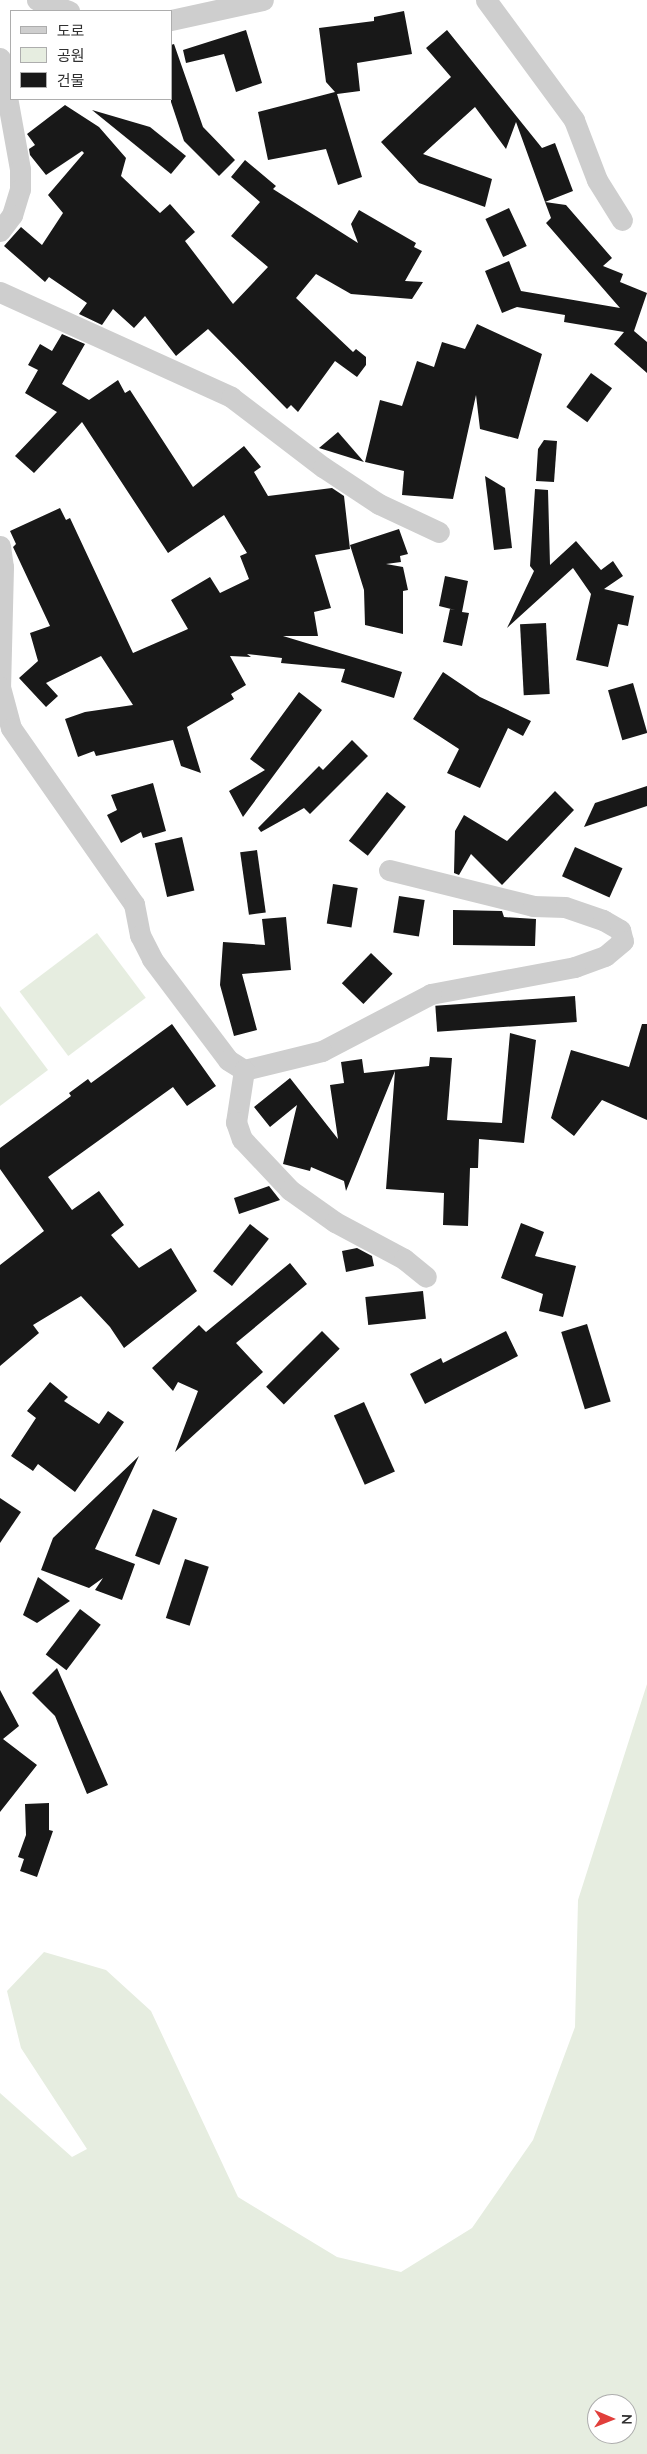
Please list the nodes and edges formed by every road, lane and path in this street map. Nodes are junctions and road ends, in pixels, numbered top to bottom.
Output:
1 (37, 0) edge
2 (263, 0) edge
3 (486, 0) edge
4 (66, 10) edge
5 (172, 20) edge
6 (0, 58) edge
7 (622, 220) dead end
8 (0, 231) edge
9 (0, 292) edge
10 (440, 532) dead end
11 (0, 546) edge
12 (0, 686) edge
13 (389, 870) dead end
14 (244, 1070) junction
15 (426, 1277) dead end

1 - 4 street
2 - 5 street
3 - 7 street
6 - 8 street
9 - 10 street
11 - 12 street
12 - 14 street
13 - 14 street
14 - 15 street

